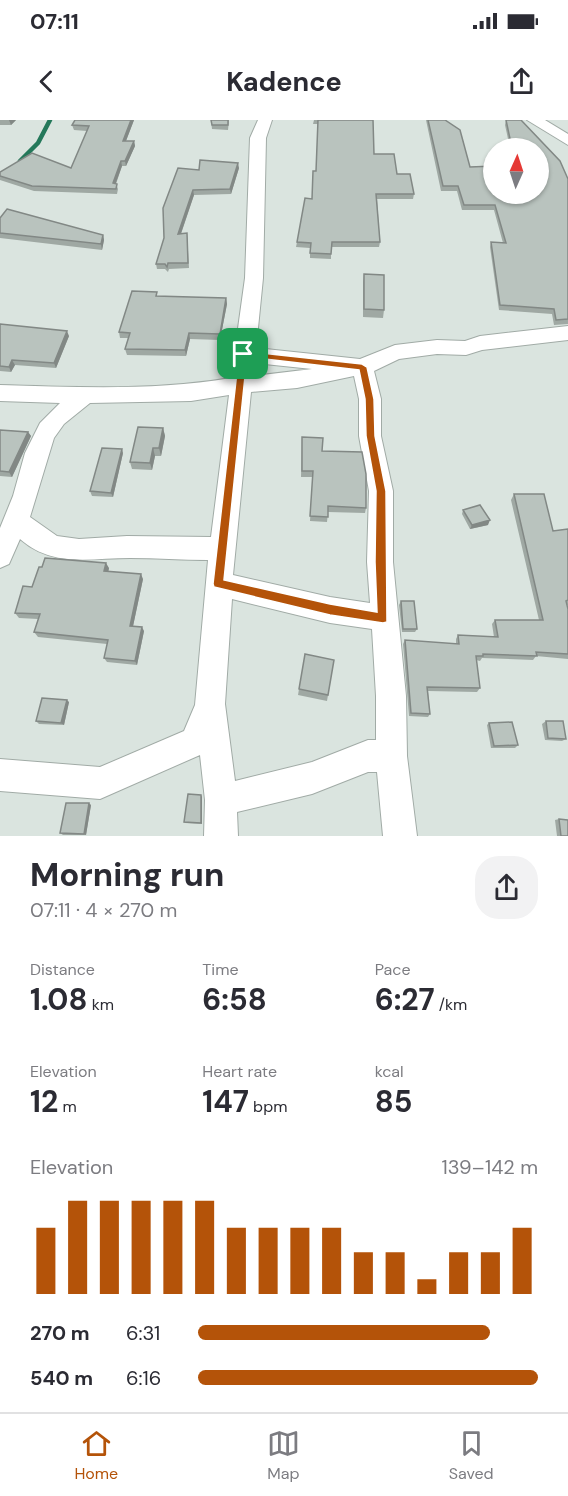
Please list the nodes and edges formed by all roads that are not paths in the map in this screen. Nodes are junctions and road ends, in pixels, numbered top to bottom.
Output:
1 (265, 120) edge
2 (534, 120) edge
3 (568, 140) edge
4 (568, 333) edge
5 (243, 354) junction
6 (362, 367) junction
7 (240, 385) junction
8 (0, 393) edge
9 (85, 395) junction
10 (16, 520) junction
11 (222, 549) junction
12 (0, 556) edge
13 (218, 584) junction
14 (383, 618) junction
15 (210, 704) junction
16 (391, 756) junction
17 (0, 775) edge
18 (221, 800) junction
19 (221, 836) edge
20 (400, 836) edge

1 - 5 street
2 - 3 street
4 - 6 street
5 - 6 street
5 - 7 street
6 - 7 street
6 - 14 street
7 - 9 street
7 - 11 street
8 - 9 street
9 - 10 street
10 - 11 street
10 - 12 street
11 - 13 street
13 - 14 street
13 - 15 street
14 - 16 street
15 - 17 street
15 - 18 street
16 - 18 street
16 - 20 street
18 - 19 street

